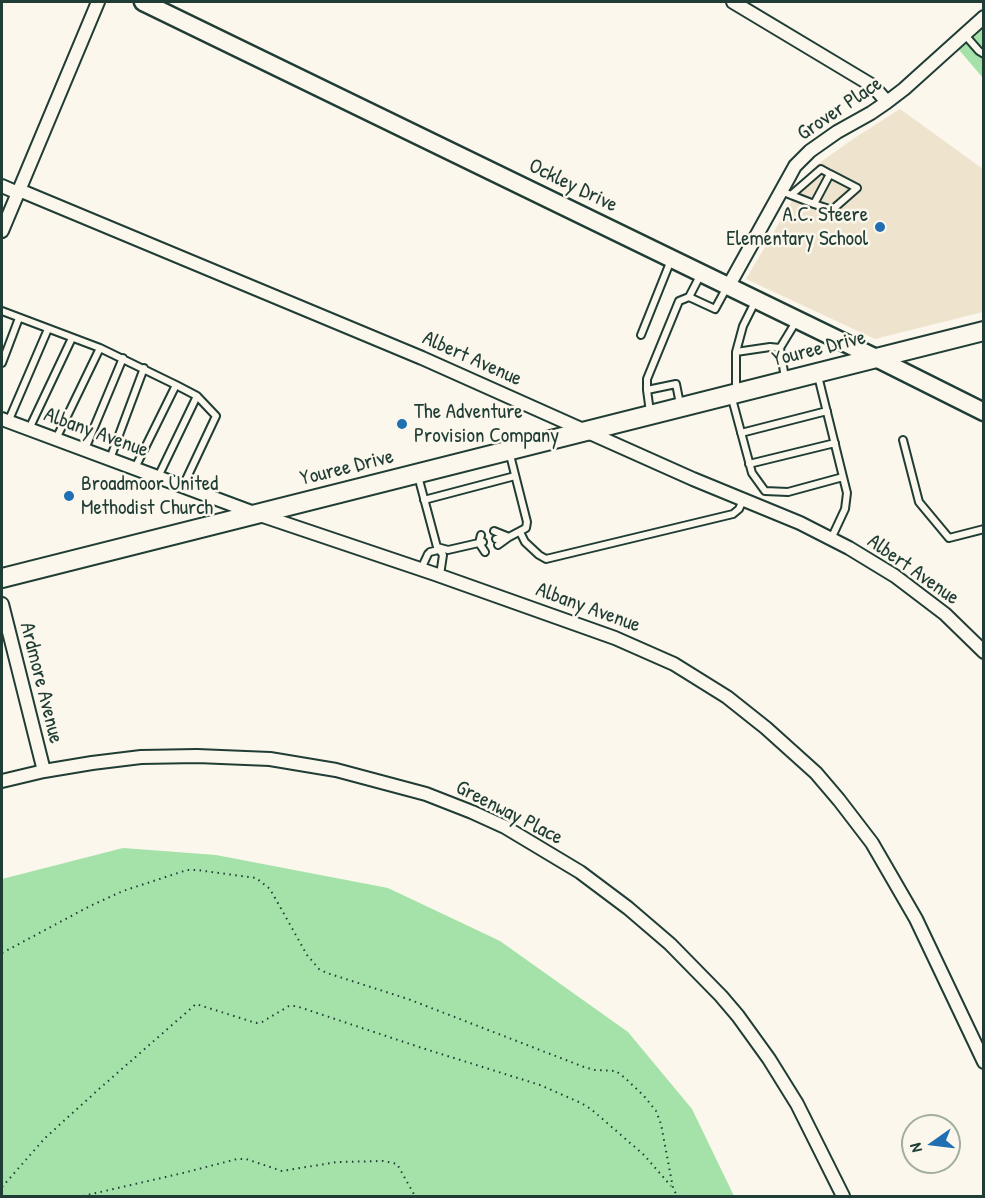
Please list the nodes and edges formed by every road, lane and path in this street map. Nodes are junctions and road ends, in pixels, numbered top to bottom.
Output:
1 (99, 2) edge
2 (143, 2) edge
3 (733, 2) edge
4 (984, 17) edge
5 (964, 34) junction
6 (984, 54) edge
7 (887, 102) junction
8 (830, 174) junction
9 (2, 186) edge
10 (18, 191) junction
11 (786, 193) junction
12 (814, 204) junction
13 (2, 231) edge
14 (671, 260) junction
15 (701, 273) junction
16 (728, 286) junction
17 (689, 297) junction
18 (756, 300) junction
19 (2, 311) edge
20 (19, 318) junction
21 (797, 320) junction
22 (48, 329) junction
23 (984, 331) edge
24 (641, 335) dead end
25 (72, 338) junction
26 (100, 348) junction
27 (780, 348) junction
28 (736, 352) junction
29 (123, 358) junction
30 (876, 358) junction
31 (2, 363) edge
32 (144, 368) junction
33 (818, 373) junction
34 (786, 381) junction
35 (176, 385) junction
36 (647, 390) junction
37 (733, 394) junction
38 (197, 396) junction
39 (681, 407) junction
40 (827, 411) junction
41 (984, 412) edge
42 (651, 415) junction
43 (5, 421) edge
44 (29, 429) junction
45 (587, 431) junction
46 (741, 433) junction
47 (56, 439) junction
48 (903, 440) dead end
49 (835, 443) junction
50 (85, 449) junction
51 (509, 451) junction
52 (110, 459) junction
53 (749, 464) junction
54 (135, 468) junction
55 (417, 474) junction
56 (515, 476) junction
57 (158, 477) junction
58 (843, 477) junction
59 (183, 486) junction
60 (424, 500) junction
61 (743, 500) junction
62 (257, 514) junction
63 (984, 529) edge
64 (494, 531) dead end
65 (520, 532) junction
66 (481, 535) dead end
67 (509, 537) junction
68 (831, 539) junction
69 (438, 548) junction
70 (421, 570) junction
71 (440, 576) junction
72 (2, 578) edge
73 (2, 604) edge
74 (984, 652) edge
75 (44, 771) junction
76 (2, 781) edge
77 (2, 953) edge
78 (984, 1062) edge
79 (2, 1187) edge
80 (673, 1188) junction
81 (83, 1197) edge
82 (415, 1197) edge
83 (677, 1197) edge
84 (843, 1197) edge

1 - 10 street
2 - 14 street, Ockley Drive
3 - 7 street
4 - 5 street, Grover Place
5 - 6 lane
5 - 7 street, Grover Place
7 - 11 street, Grover Place
8 - 11 lane
8 - 12 lane
8 - 12 lane
9 - 10 street, Albert Avenue
10 - 13 street
10 - 45 street, Albert Avenue
11 - 12 lane
11 - 16 street, Grover Place
14 - 15 street, Ockley Drive
14 - 24 lane
15 - 16 street, Ockley Drive
15 - 17 lane
16 - 17 lane
16 - 18 street, Ockley Drive
17 - 36 lane
18 - 21 street, Ockley Drive
18 - 28 lane
19 - 20 lane
20 - 22 lane
20 - 31 lane
21 - 27 lane
21 - 30 street, Ockley Drive
22 - 25 lane
22 - 43 lane
23 - 30 main road, Youree Drive
25 - 26 lane
25 - 44 lane
26 - 29 lane
26 - 47 lane
27 - 28 lane
27 - 34 lane
28 - 37 lane
29 - 32 lane
29 - 50 lane
30 - 33 main road, Youree Drive
30 - 41 street, Ockley Drive
32 - 35 lane
32 - 52 lane
33 - 34 main road, Youree Drive
33 - 40 lane
34 - 37 main road, Youree Drive
35 - 38 lane
35 - 54 lane
36 - 39 lane
36 - 42 lane
37 - 39 main road, Youree Drive
37 - 46 lane
38 - 57 lane
38 - 59 lane
39 - 42 main road, Youree Drive
40 - 46 lane
40 - 49 lane
42 - 45 main road, Youree Drive
43 - 44 street, Albany Avenue
44 - 47 street, Albany Avenue
45 - 51 main road, Youree Drive
45 - 61 street, Albert Avenue
46 - 53 lane
47 - 50 street, Albany Avenue
48 - 63 lane
49 - 53 lane
49 - 58 lane
50 - 52 street, Albany Avenue
51 - 55 main road, Youree Drive
51 - 56 lane
52 - 54 street, Albany Avenue
53 - 58 lane
54 - 57 street, Albany Avenue
55 - 60 lane
55 - 62 main road, Youree Drive
56 - 60 lane
56 - 65 lane
57 - 59 street, Albany Avenue
58 - 68 lane
59 - 62 street, Albany Avenue
60 - 69 lane
61 - 65 lane
61 - 68 street, Albert Avenue
62 - 70 street, Albany Avenue
62 - 72 main road, Youree Drive
64 - 67 lane
65 - 67 lane
66 - 69 lane
67 - 67 lane
68 - 74 street, Albert Avenue
69 - 70 lane
69 - 71 lane
70 - 71 street, Albany Avenue
71 - 78 street, Albany Avenue
73 - 75 street, Ardmore Avenue
75 - 76 street, Greenway Place
75 - 84 street, Greenway Place
77 - 80 path
79 - 80 path
80 - 83 path
81 - 82 path

